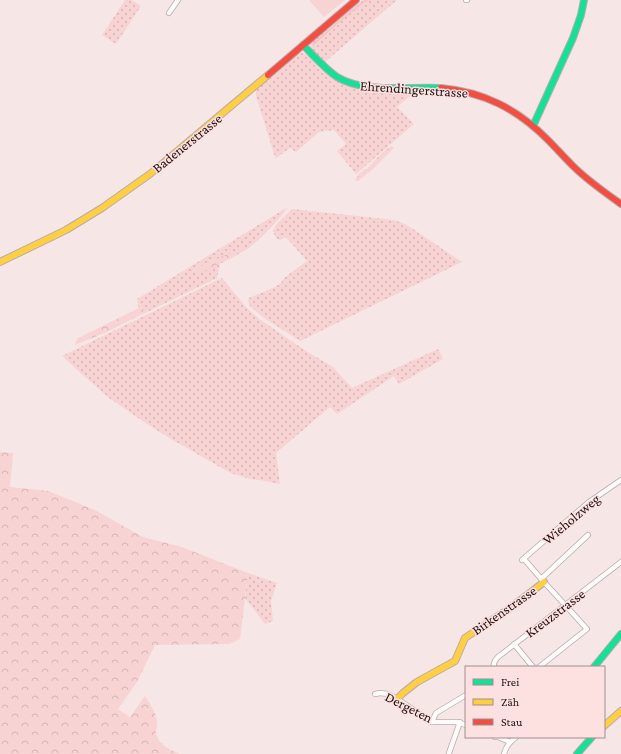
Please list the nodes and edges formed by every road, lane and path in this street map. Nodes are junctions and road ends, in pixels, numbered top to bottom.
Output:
1 (178, 0) edge
2 (356, 0) edge
3 (584, 0) edge
4 (169, 13) dead end
5 (303, 45) junction
6 (533, 126) junction
7 (621, 204) edge
8 (0, 262) edge
9 (621, 480) edge
10 (588, 535) dead end
11 (621, 562) edge
12 (543, 581) junction
13 (565, 605) junction
14 (621, 634) edge
15 (514, 644) junction
16 (494, 666) edge
17 (532, 666) edge
18 (540, 666) edge
19 (595, 666) edge
20 (375, 694) dead end
21 (465, 696) edge
22 (397, 699) junction
23 (621, 711) edge
24 (432, 722) junction
25 (460, 722) junction
26 (465, 724) edge
27 (605, 725) edge
28 (500, 738) edge
29 (515, 738) edge
30 (591, 738) edge
31 (510, 742) junction
32 (449, 753) dead end
33 (504, 754) edge
34 (577, 754) edge

1 - 4 street
2 - 5 street, Badenerstrasse
3 - 6 street
5 - 6 street, Ehrendingerstrasse
5 - 8 street, Badenerstrasse
6 - 7 street, Ehrendingerstrasse
9 - 12 street, Wieholzweg
10 - 12 street
11 - 13 street, Kreuzstrasse
12 - 13 street
12 - 22 street, Birkenstrasse
13 - 15 street, Kreuzstrasse
13 - 18 street
14 - 19 street
15 - 16 street, Kreuzstrasse
15 - 17 street
20 - 22 street, Dergeten
21 - 24 street
22 - 24 street, Dergeten
23 - 27 street
24 - 25 street, Dergeten
25 - 26 street, Dergeten
25 - 32 street
28 - 31 street
29 - 31 street
30 - 34 street
31 - 33 street

